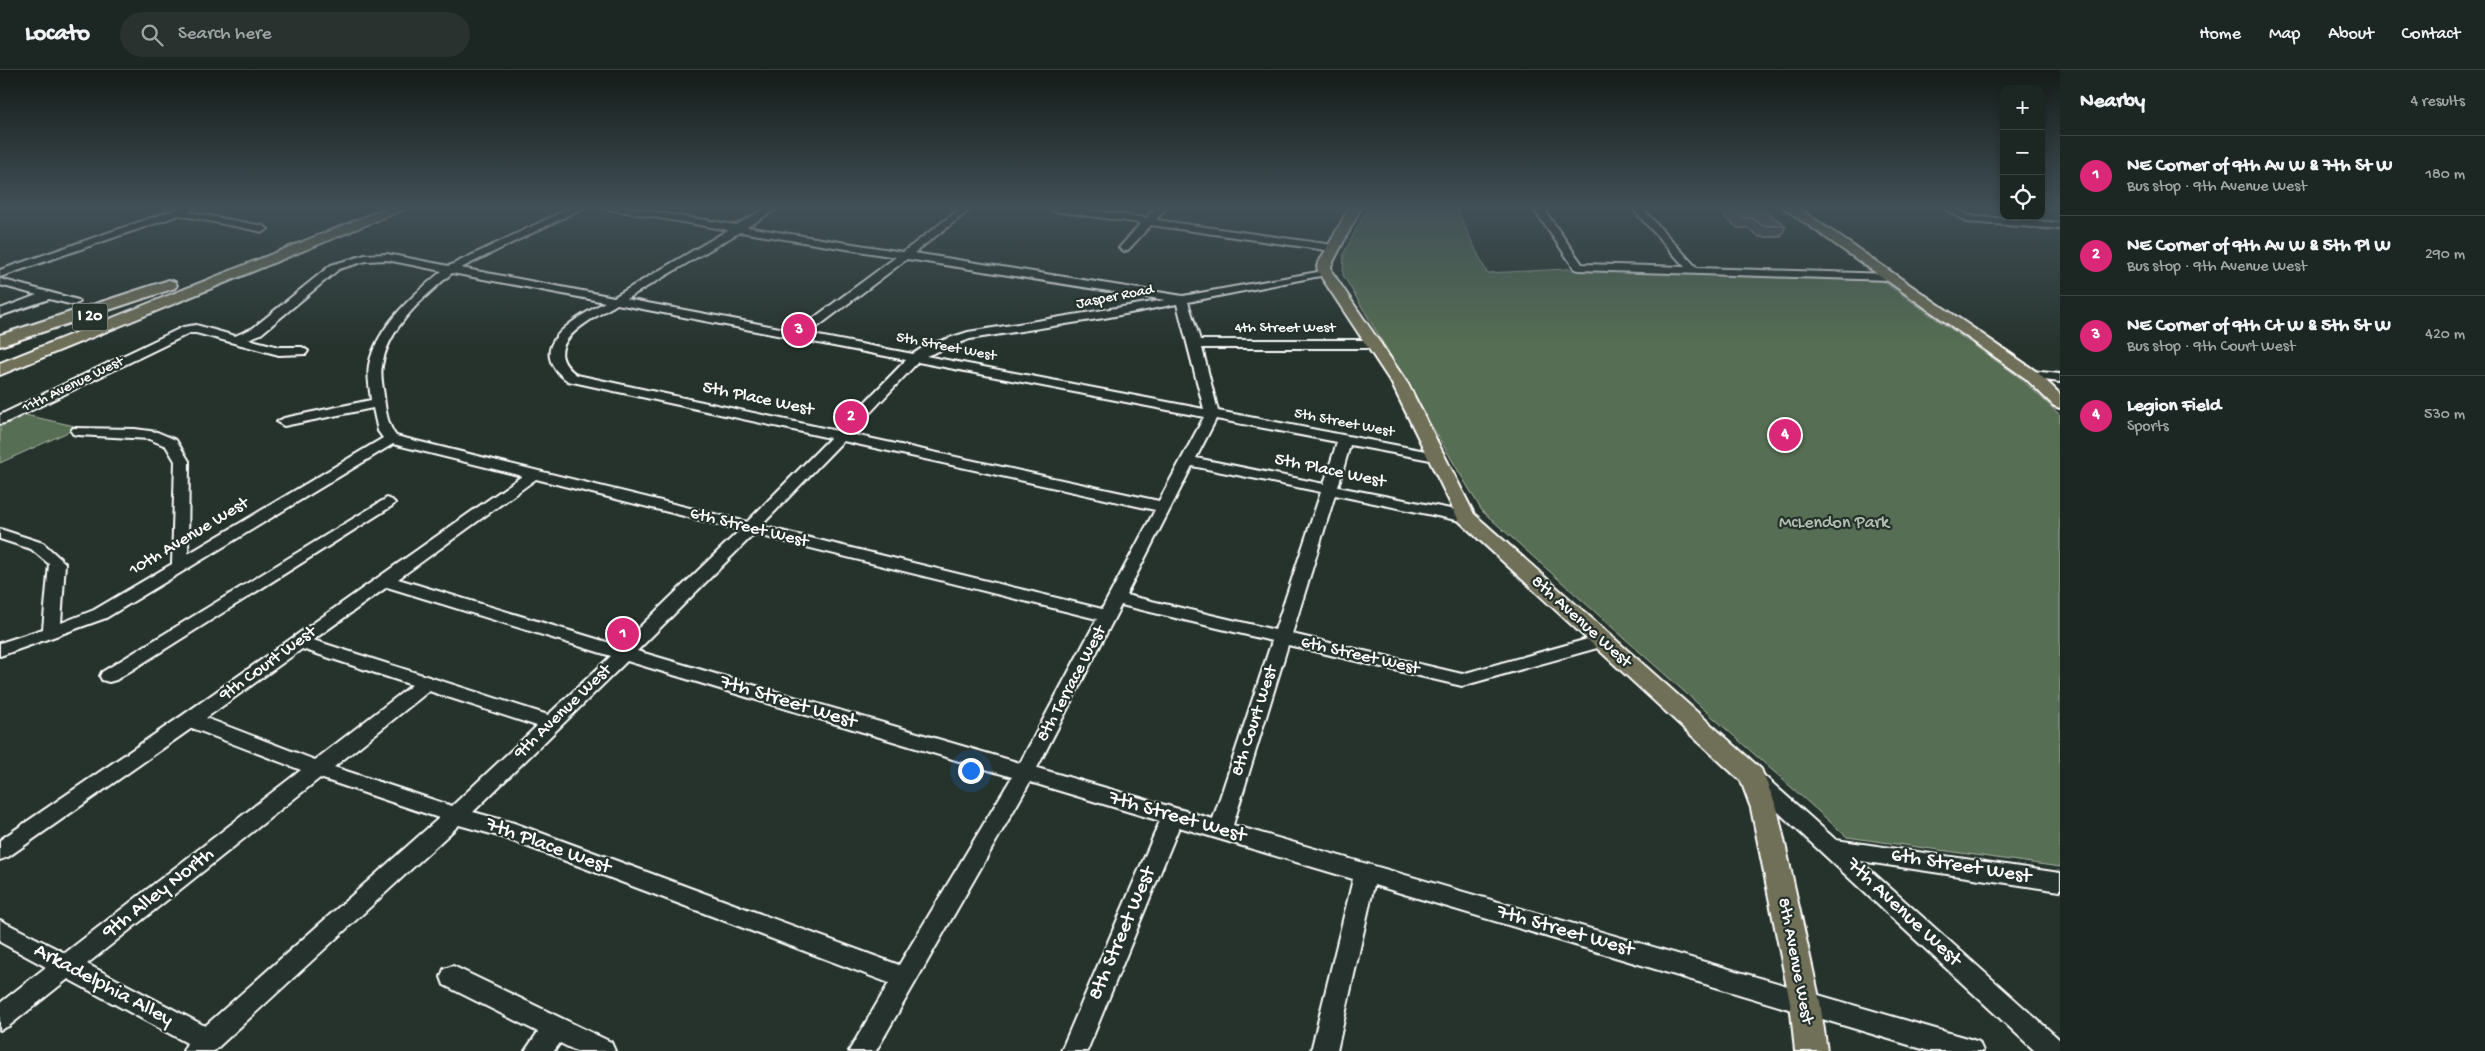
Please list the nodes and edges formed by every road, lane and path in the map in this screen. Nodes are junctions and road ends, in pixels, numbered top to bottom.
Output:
1 (58, 254) edge
2 (249, 254) edge
3 (286, 254) edge
4 (482, 254) edge
5 (695, 254) edge
6 (897, 254) edge
7 (1330, 254) edge
8 (1570, 254) edge
9 (1678, 254) edge
10 (1857, 254) edge
11 (905, 255) junction
12 (450, 269) junction
13 (1693, 270) junction
14 (1325, 272) junction
15 (0, 274) edge
16 (1890, 276) junction
17 (180, 281) junction
18 (0, 282) edge
19 (49, 295) junction
20 (1181, 299) junction
21 (614, 301) junction
22 (74, 302) dead end
23 (0, 313) edge
24 (96, 330) junction
25 (798, 336) junction
26 (238, 339) junction
27 (0, 341) edge
28 (1195, 344) junction
29 (1375, 344) junction
30 (302, 351) dead end
31 (0, 352) edge
32 (915, 358) junction
33 (0, 369) edge
34 (2031, 375) junction
35 (0, 378) edge
36 (2060, 378) edge
37 (378, 403) junction
38 (2060, 403) edge
39 (1212, 414) junction
40 (0, 420) edge
41 (284, 422) dead end
42 (78, 431) dead end
43 (840, 437) junction
44 (391, 439) junction
45 (1345, 440) junction
46 (1436, 457) junction
47 (1188, 461) junction
48 (534, 474) junction
49 (1329, 490) junction
50 (387, 503) dead end
51 (1164, 507) junction
52 (1466, 517) junction
53 (751, 529) junction
54 (0, 534) edge
55 (180, 566) junction
56 (385, 581) junction
57 (1116, 598) junction
58 (1107, 616) junction
59 (52, 631) junction
60 (1282, 638) junction
61 (1602, 640) junction
62 (299, 642) junction
63 (0, 650) edge
64 (624, 653) junction
65 (109, 676) dead end
66 (425, 684) junction
67 (190, 720) junction
68 (551, 723) junction
69 (318, 769) junction
70 (1025, 773) junction
71 (1752, 776) junction
72 (454, 816) junction
73 (1172, 817) junction
74 (1220, 831) junction
75 (1832, 848) junction
76 (0, 851) edge
77 (1366, 873) junction
78 (2060, 882) edge
79 (0, 930) edge
80 (67, 966) junction
81 (453, 977) dead end
82 (905, 978) junction
83 (1805, 1002) junction
84 (0, 1018) edge
85 (556, 1029) junction
86 (201, 1046) edge
87 (538, 1051) edge
88 (602, 1051) edge
89 (862, 1051) edge
90 (1074, 1051) edge
91 (1324, 1051) edge
92 (1811, 1051) edge
93 (1970, 1051) edge
94 (2053, 1051) edge

1 - 15 street
2 - 17 highway, I 20
3 - 24 highway, I 20
4 - 12 street
5 - 21 street
6 - 11 street
7 - 14 main road
8 - 13 street
9 - 13 street
10 - 16 main road
11 - 20 street
11 - 25 street
12 - 21 street, 5th Street West
12 - 26 street, 5th Street West
12 - 37 street
13 - 16 street
14 - 20 street, Jasper Road
14 - 29 main road, 8th Avenue West
16 - 34 main road
17 - 27 highway
17 - 31 highway, I 20
18 - 19 street
19 - 22 street
19 - 23 street
20 - 28 street
20 - 32 street, Jasper Road
21 - 25 street, 5th Street West
21 - 43 street, 5th Place West
24 - 33 highway, I 20
24 - 35 highway
25 - 32 street, 5th Street West
26 - 30 street
26 - 40 street, 11th Avenue West
28 - 29 street, 4th Street West
28 - 39 street
29 - 46 main road, 8th Avenue West
32 - 39 street, 5th Street West
32 - 43 street, 9th Avenue West
34 - 36 street
34 - 38 main road
37 - 41 street
37 - 44 street
39 - 45 street, 5th Street West
39 - 47 street, 8th Terrace West
42 - 55 street
43 - 51 street, 5th Place West
43 - 53 street, 9th Avenue West
44 - 48 street, 6th Street West
44 - 55 street, 10th Avenue West
45 - 46 street, 5th Street West
45 - 49 street, 8th Court West
46 - 52 main road, 8th Avenue West
47 - 49 street, 5th Place West
47 - 51 street, 8th Terrace West
48 - 53 street, 6th Street West
48 - 56 street, 9th Court West
49 - 52 street, 5th Place West
49 - 60 street, 8th Court West
50 - 65 street
51 - 57 street, 8th Terrace West
52 - 61 main road, 8th Avenue West
53 - 58 street, 6th Street West
53 - 64 street, 9th Avenue West
54 - 59 street
55 - 59 street, 10th Avenue West
56 - 62 street, 9th Court West
56 - 64 street, 7th Street West
57 - 58 street, 8th Terrace West
57 - 60 street, 6th Street West
58 - 70 street, 8th Terrace West
59 - 63 street, 10th Avenue West
60 - 61 street, 6th Street West
60 - 74 street, 8th Court West
61 - 71 main road, 8th Avenue West
62 - 66 street
62 - 67 street, 9th Court West
64 - 68 street, 9th Avenue West
64 - 70 street, 7th Street West
66 - 68 street
66 - 69 street, 9th Alley North
67 - 69 street, 7th Place West
67 - 76 street, 9th Court West
68 - 72 street, 9th Avenue West
69 - 72 street, 7th Place West
69 - 80 street, 9th Alley North
70 - 73 street, 7th Street West
70 - 82 street, 8th Terrace West
71 - 75 street, 7th Avenue West
71 - 83 main road, 8th Avenue West
72 - 82 street, 7th Place West
72 - 86 street, 9th Avenue West
73 - 74 street, 7th Street West
73 - 90 street, 8th Street West
74 - 77 street, 7th Street West
75 - 78 street, 6th Street West
75 - 94 street, 7th Avenue West
77 - 83 street, 7th Street West
77 - 91 street
79 - 80 street, Arkadelphia Alley
80 - 84 street, 9th Alley North
80 - 86 street, Arkadelphia Alley
81 - 85 street
82 - 89 street, 8th Terrace West
83 - 92 main road, 8th Avenue West
83 - 93 street, 7th Street West
85 - 87 street
85 - 88 street

